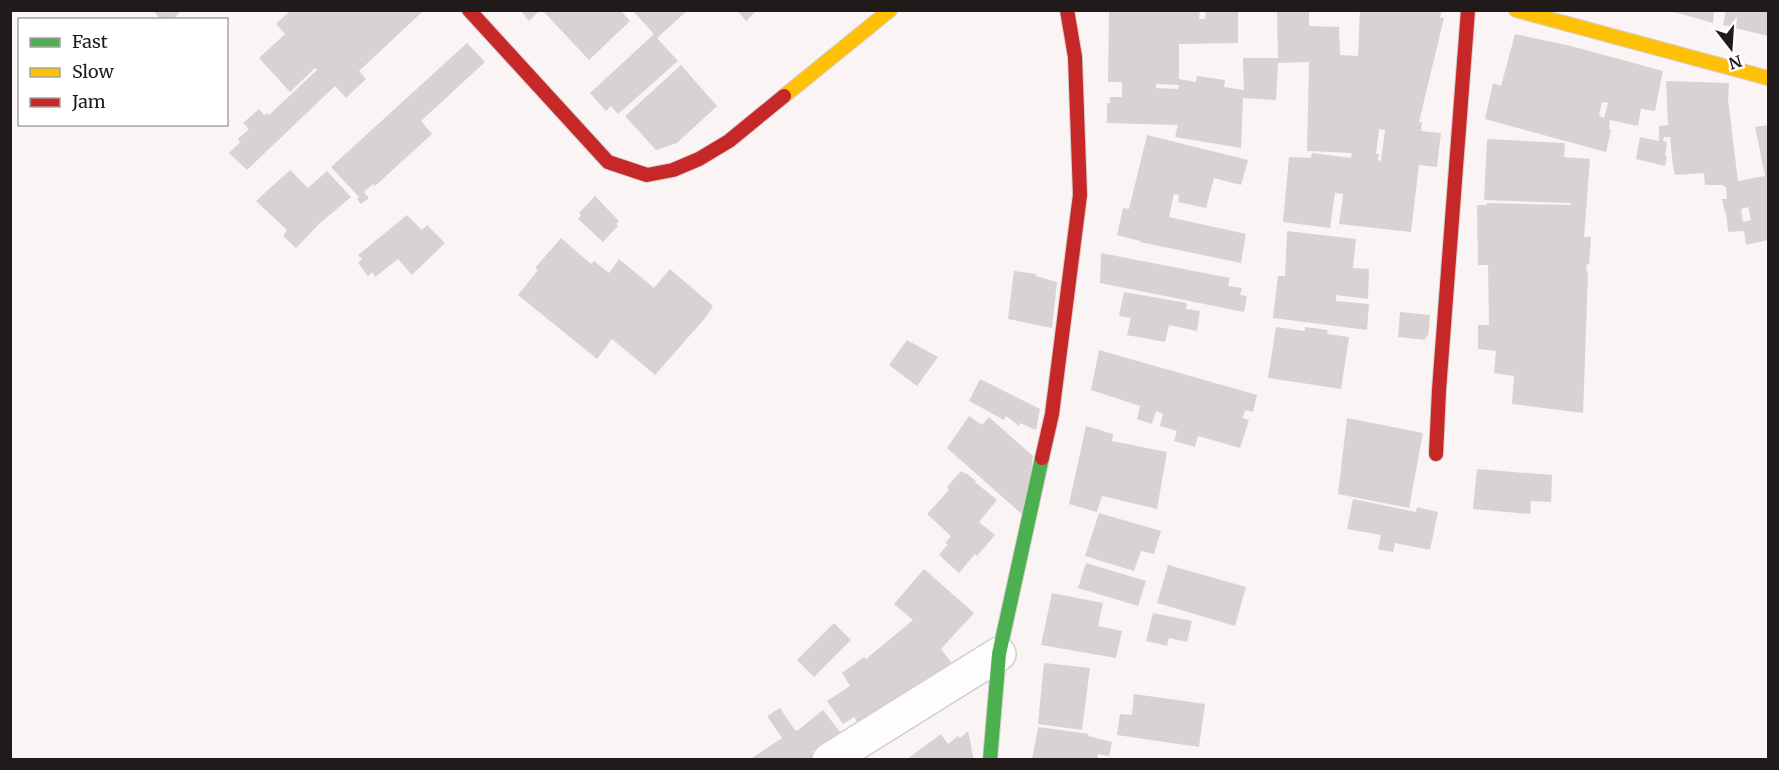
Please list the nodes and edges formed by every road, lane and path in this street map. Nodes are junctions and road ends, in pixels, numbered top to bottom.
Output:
1 (469, 10) edge
2 (890, 10) edge
3 (1067, 10) edge
4 (1468, 10) edge
5 (1519, 11) edge
6 (1768, 78) edge
7 (1436, 454) dead end
8 (999, 654) junction
9 (830, 759) edge
10 (990, 759) edge

1 - 2 street
3 - 8 street
4 - 7 street
5 - 6 street
8 - 9 street
8 - 10 street

